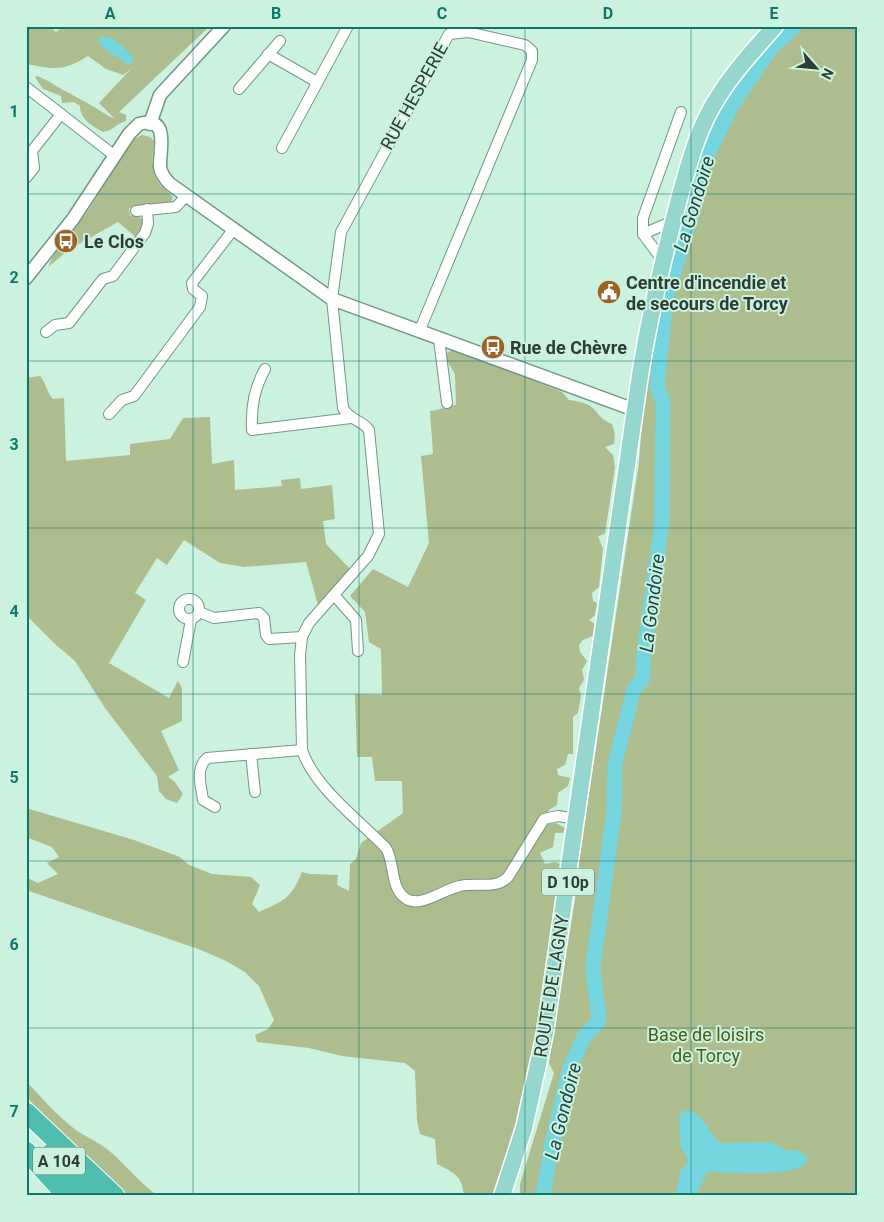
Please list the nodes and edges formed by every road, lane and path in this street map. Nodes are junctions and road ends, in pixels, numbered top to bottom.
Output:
1 (224, 26) edge
2 (348, 26) edge
3 (775, 26) edge
4 (280, 41) dead end
5 (268, 54) junction
6 (317, 82) junction
7 (26, 87) edge
8 (239, 89) dead end
9 (681, 112) dead end
10 (61, 114) junction
11 (150, 124) junction
12 (282, 148) dead end
13 (115, 156) junction
14 (26, 178) edge
15 (186, 196) junction
16 (147, 210) junction
17 (136, 211) dead end
18 (674, 222) junction
19 (233, 230) junction
20 (643, 234) junction
21 (663, 261) junction
22 (26, 278) edge
23 (332, 299) junction
24 (46, 332) dead end
25 (419, 332) junction
26 (439, 339) junction
27 (264, 370) dead end
28 (446, 403) dead end
29 (635, 410) junction
30 (108, 414) dead end
31 (352, 418) junction
32 (335, 596) junction
33 (302, 637) junction
34 (358, 651) dead end
35 (183, 662) dead end
36 (302, 750) junction
37 (251, 754) junction
38 (255, 792) dead end
39 (215, 807) dead end
40 (577, 819) junction
41 (26, 1112) edge
42 (26, 1126) edge
43 (28, 1153) edge
44 (54, 1196) edge
45 (68, 1196) edge
46 (91, 1196) edge
47 (115, 1196) edge
48 (502, 1196) edge

1 - 11 street
2 - 6 street
3 - 18 main road, D 10p
4 - 5 street
5 - 6 street
5 - 8 street
6 - 12 street
7 - 10 street
9 - 20 street
10 - 13 street
10 - 14 street
11 - 13 street
11 - 15 street
13 - 22 street
15 - 16 street
15 - 19 street
16 - 17 street
16 - 24 street
18 - 20 street
18 - 21 main road, D 10p
19 - 23 street
19 - 30 street
20 - 21 street
21 - 29 main road, D 10p
23 - 25 street
23 - 25 street, RUE HESPERIE
23 - 31 street
25 - 26 street
26 - 28 street
26 - 29 street
27 - 31 street
29 - 40 main road, ROUTE DE LAGNY / D 10p
31 - 32 street
32 - 33 street
32 - 34 street
33 - 35 street
33 - 36 street
36 - 37 street
36 - 40 street
37 - 38 street
37 - 39 street
40 - 48 main road, ROUTE DE LAGNY / D 10p
41 - 47 highway
42 - 46 highway, A 104
43 - 44 highway
43 - 45 highway, A 104

